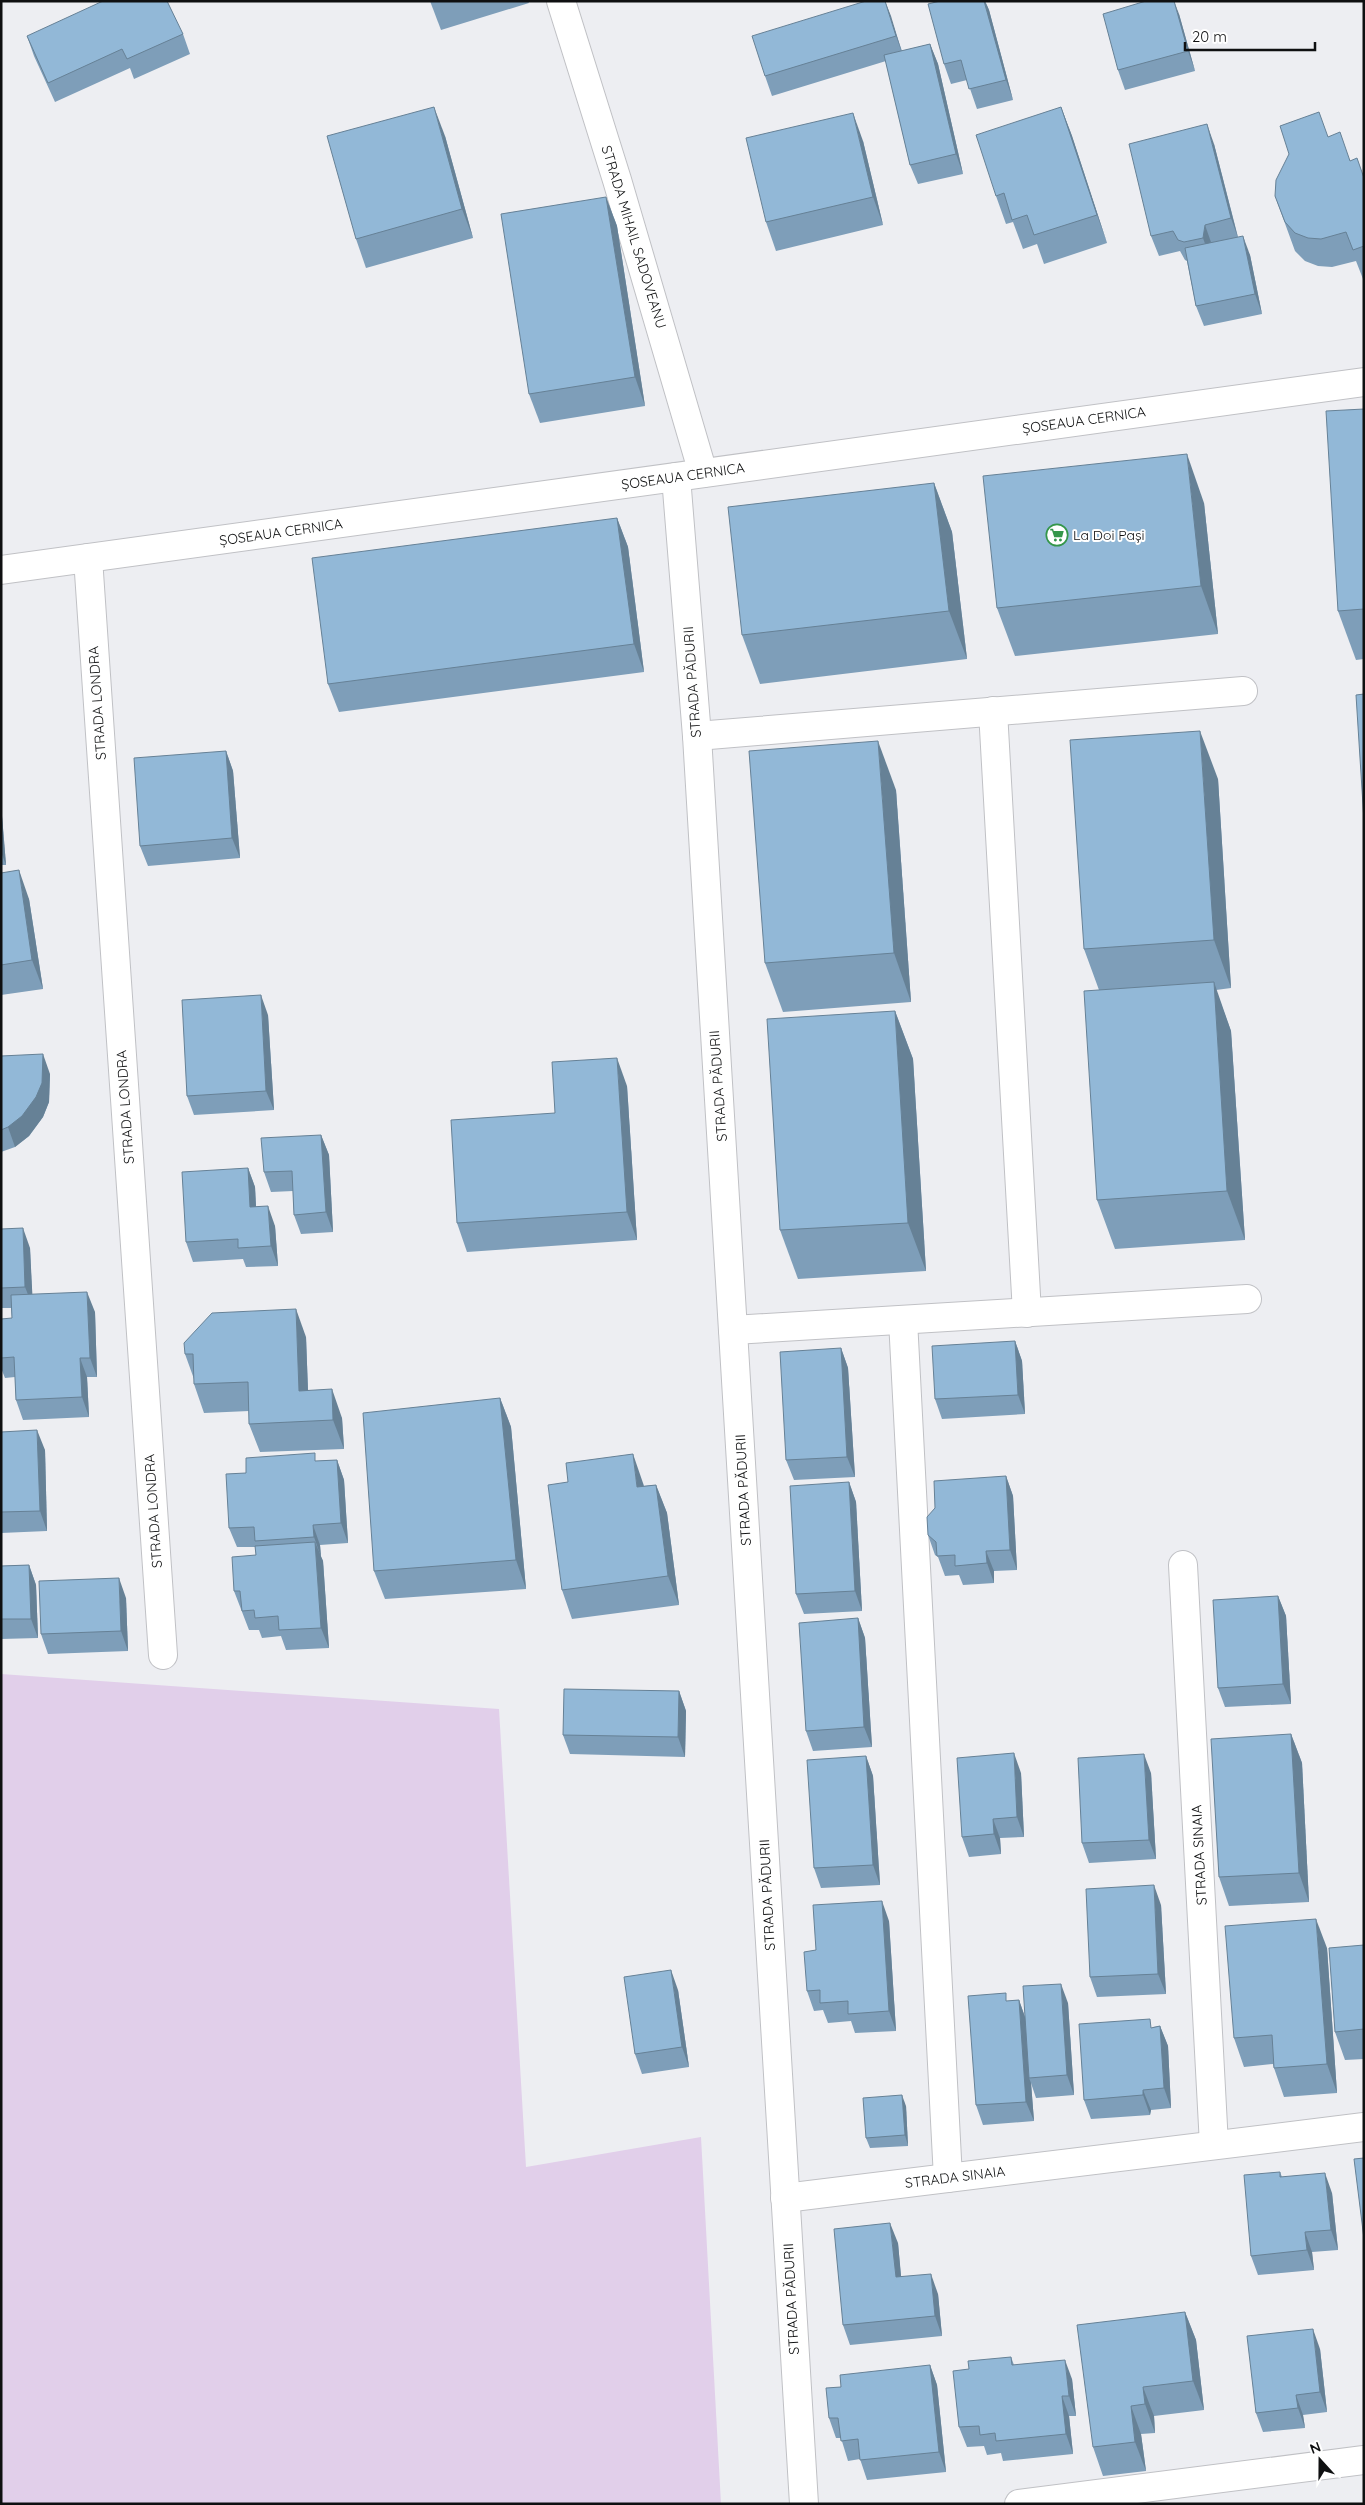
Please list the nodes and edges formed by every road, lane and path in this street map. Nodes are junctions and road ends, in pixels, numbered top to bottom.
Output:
1 (561, 1) edge
2 (1364, 382) edge
3 (703, 473) junction
4 (676, 477) junction
5 (88, 558) junction
6 (1, 570) edge
7 (1243, 690) dead end
8 (993, 711) junction
9 (697, 736) junction
10 (1247, 1299) dead end
11 (1027, 1313) junction
12 (903, 1320) junction
13 (733, 1330) junction
14 (1183, 1565) dead end
15 (163, 1655) dead end
16 (1364, 2127) edge
17 (1214, 2145) junction
18 (948, 2178) junction
19 (786, 2198) junction
20 (1364, 2460) edge
21 (804, 2504) edge
22 (1019, 2504) edge

1 - 3 street, STRADA MIHAIL SADOVEANU
2 - 3 street, ȘOSEAUA CERNICA
3 - 4 street, ȘOSEAUA CERNICA
4 - 5 street, ȘOSEAUA CERNICA
4 - 9 street, STRADA PĂDURII
5 - 6 street, ȘOSEAUA CERNICA
5 - 15 street, STRADA LONDRA
7 - 8 street
8 - 9 street
8 - 11 street
9 - 13 street, STRADA PĂDURII
10 - 11 street
11 - 12 street
12 - 13 street
12 - 18 street
13 - 19 street, STRADA PĂDURII
14 - 17 street, STRADA SINAIA
16 - 17 street, STRADA SINAIA
17 - 18 street, STRADA SINAIA
18 - 19 street, STRADA SINAIA
19 - 21 street, STRADA PĂDURII
20 - 22 street

